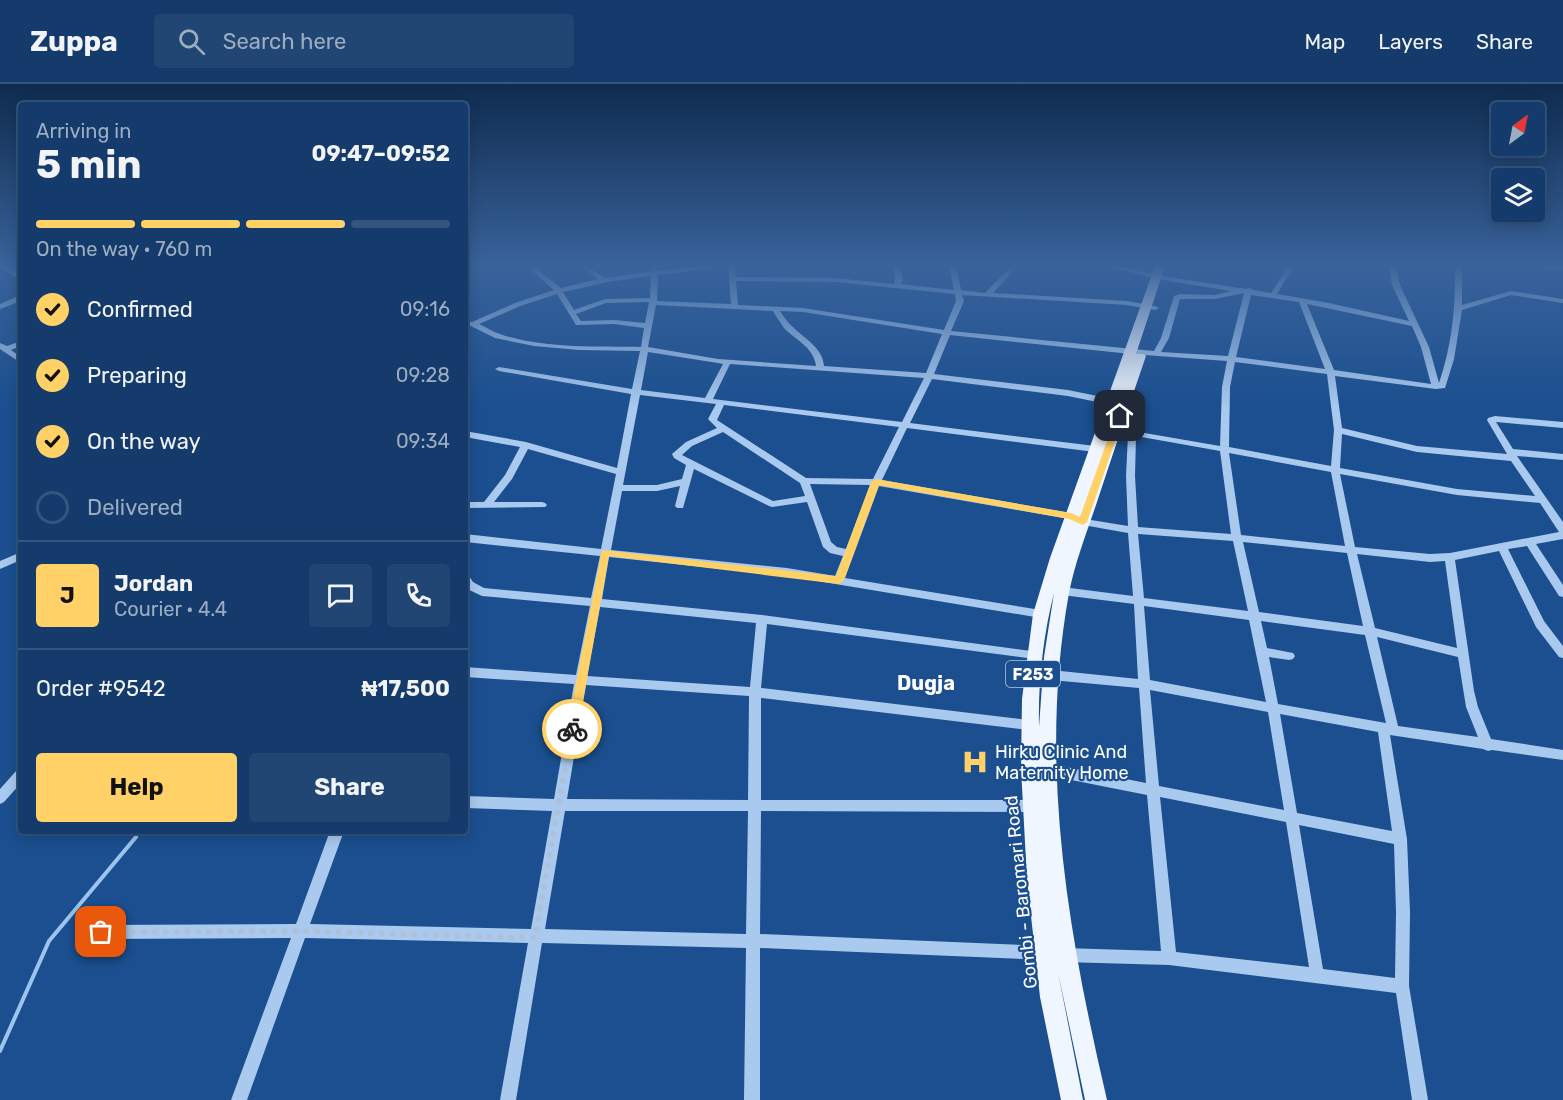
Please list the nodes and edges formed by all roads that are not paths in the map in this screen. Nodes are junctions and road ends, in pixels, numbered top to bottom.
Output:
1 (494, 313) edge
2 (572, 313) edge
3 (651, 313) edge
4 (778, 313) edge
5 (829, 313) edge
6 (955, 313) edge
7 (1150, 313) edge
8 (1172, 313) edge
9 (1243, 313) edge
10 (1307, 313) edge
11 (1369, 313) edge
12 (1409, 313) edge
13 (1456, 313) edge
14 (469, 323) edge
15 (1415, 325) junction
16 (649, 326) junction
17 (948, 333) junction
18 (18, 344) edge
19 (2, 347) edge
20 (644, 349) junction
21 (1143, 353) junction
22 (18, 359) edge
23 (1234, 359) junction
24 (728, 361) junction
25 (820, 368) junction
26 (500, 369) dead end
27 (1331, 373) junction
28 (929, 376) junction
29 (1436, 387) junction
30 (636, 391) junction
31 (708, 400) junction
32 (721, 402) junction
33 (1112, 402) junction
34 (1563, 425) edge
35 (905, 426) junction
36 (724, 428) junction
37 (1109, 429) junction
38 (1338, 430) junction
39 (1132, 433) junction
40 (468, 435) edge
41 (526, 445) junction
42 (1095, 449) junction
43 (1224, 451) junction
44 (1512, 455) junction
45 (1563, 457) edge
46 (691, 464) junction
47 (1335, 470) junction
48 (620, 472) junction
49 (686, 481) junction
50 (804, 481) junction
51 (876, 482) junction
52 (617, 488) junction
53 (810, 498) junction
54 (1541, 501) junction
55 (488, 504) junction
56 (468, 505) edge
57 (542, 505) dead end
58 (680, 506) dead end
59 (1077, 519) junction
60 (1132, 530) junction
61 (1563, 530) edge
62 (1563, 535) edge
63 (468, 538) edge
64 (1237, 538) junction
65 (1530, 542) junction
66 (1502, 547) junction
67 (1352, 550) junction
68 (605, 552) junction
69 (849, 554) junction
70 (18, 557) edge
71 (1450, 557) junction
72 (0, 565) edge
73 (839, 580) junction
74 (468, 584) edge
75 (1062, 591) junction
76 (1563, 593) edge
77 (597, 602) junction
78 (1138, 602) junction
79 (1041, 614) junction
80 (1253, 616) junction
81 (762, 620) junction
82 (1370, 631) junction
83 (1262, 652) junction
84 (1464, 654) junction
85 (1563, 654) edge
86 (1035, 655) junction
87 (1289, 656) dead end
88 (468, 672) edge
89 (1051, 675) junction
90 (581, 679) junction
91 (1143, 684) junction
92 (755, 692) junction
93 (1273, 706) junction
94 (1029, 725) junction
95 (1388, 729) junction
96 (1488, 746) junction
97 (1563, 756) edge
98 (1046, 769) junction
99 (15, 788) edge
100 (1152, 791) junction
101 (0, 798) edge
102 (468, 802) edge
103 (559, 805) junction
104 (756, 806) junction
105 (1031, 806) junction
106 (1289, 815) junction
107 (336, 834) edge
108 (1400, 839) junction
109 (301, 931) junction
110 (101, 932) dead end
111 (535, 938) junction
112 (754, 941) junction
113 (1047, 952) junction
114 (1066, 956) junction
115 (1169, 958) junction
116 (1317, 974) junction
117 (1402, 986) junction
118 (239, 1100) edge
119 (508, 1100) edge
120 (752, 1100) edge
121 (1072, 1100) edge
122 (1096, 1100) edge
123 (1420, 1100) edge

1 - 14 street
2 - 16 street
3 - 16 street
4 - 25 street
5 - 17 street
6 - 17 street
7 - 21 main road, Gombi - Baromari Road / F253
8 - 21 street
9 - 23 street
10 - 27 street
11 - 15 street
12 - 15 street
13 - 29 street
14 - 20 street
15 - 29 street
16 - 20 street
17 - 21 street
17 - 28 street
18 - 19 street
19 - 22 street
20 - 24 street
20 - 30 street
21 - 23 street
21 - 33 main road, Gombi - Baromari Road / F253
21 - 37 main road, Gombi - Baromari Road / F253
23 - 27 street
23 - 43 street
24 - 25 street
24 - 31 street
25 - 28 street
26 - 30 street
27 - 29 street
27 - 38 street
28 - 33 street
28 - 35 street
30 - 31 street
30 - 48 street
31 - 32 street
32 - 35 street
32 - 36 street
33 - 37 main road, Gombi - Baromari Road / F253
34 - 44 street
35 - 42 street
35 - 51 street
36 - 46 street
36 - 50 street
37 - 39 street
37 - 42 main road, Gombi - Baromari Road / F253
37 - 59 main road, Gombi - Baromari Road / F253
38 - 44 street
38 - 47 street
39 - 43 street
39 - 60 street
40 - 41 street
41 - 48 street
41 - 55 street
42 - 59 main road, Gombi - Baromari Road / F253
43 - 47 street
43 - 64 street
44 - 45 street
44 - 54 street
46 - 49 street
46 - 53 street
47 - 54 street
47 - 67 street
48 - 52 street
49 - 52 street
49 - 58 street
50 - 51 street
50 - 53 street
51 - 59 street
51 - 69 street
52 - 68 street
53 - 69 street
54 - 61 street
55 - 56 street
55 - 57 street
59 - 60 street
59 - 75 main road, Gombi - Baromari Road / F253
59 - 79 main road, Gombi - Baromari Road / F253
60 - 64 street
60 - 78 street
62 - 65 street
63 - 68 street
64 - 67 street
64 - 80 street
65 - 66 street
65 - 76 street
66 - 71 street
66 - 85 street
67 - 71 street
67 - 82 street
68 - 73 street
68 - 77 street
69 - 73 street
70 - 72 street
71 - 84 street
73 - 79 street
74 - 77 street
75 - 78 street
75 - 89 main road, Gombi - Baromari Road / F253
77 - 81 street
77 - 90 street
78 - 80 street
78 - 91 street
79 - 86 main road, Gombi - Baromari Road / F253
80 - 82 street
80 - 83 street
81 - 86 street
81 - 92 street
82 - 84 street
82 - 95 street
83 - 87 street
83 - 93 street
84 - 96 street
86 - 94 main road, Gombi - Baromari Road / F253
88 - 90 street
89 - 91 street
89 - 98 main road, Gombi - Baromari Road / F253
90 - 92 street
90 - 103 street
91 - 93 street
91 - 100 street
92 - 94 street
92 - 104 street
93 - 95 street
93 - 106 street
94 - 105 main road, Gombi - Baromari Road / F253
95 - 96 street
95 - 108 street
96 - 97 street
98 - 100 street
98 - 114 main road, Gombi - Baromari Road / F253
99 - 101 street
100 - 106 street
100 - 115 street
102 - 103 street
103 - 104 street
103 - 111 street
104 - 105 street
104 - 112 street
105 - 113 main road, Gombi - Baromari Road / F253
106 - 108 street
106 - 116 street
107 - 109 street
108 - 117 street
109 - 110 street
109 - 111 street
109 - 118 street
111 - 112 street
111 - 119 street
112 - 113 street
112 - 120 street
113 - 114 street
113 - 121 main road, Gombi - Baromari Road / F253
114 - 115 street
114 - 122 main road, Gombi - Baromari Road / F253
115 - 116 street
116 - 117 street
117 - 123 street

